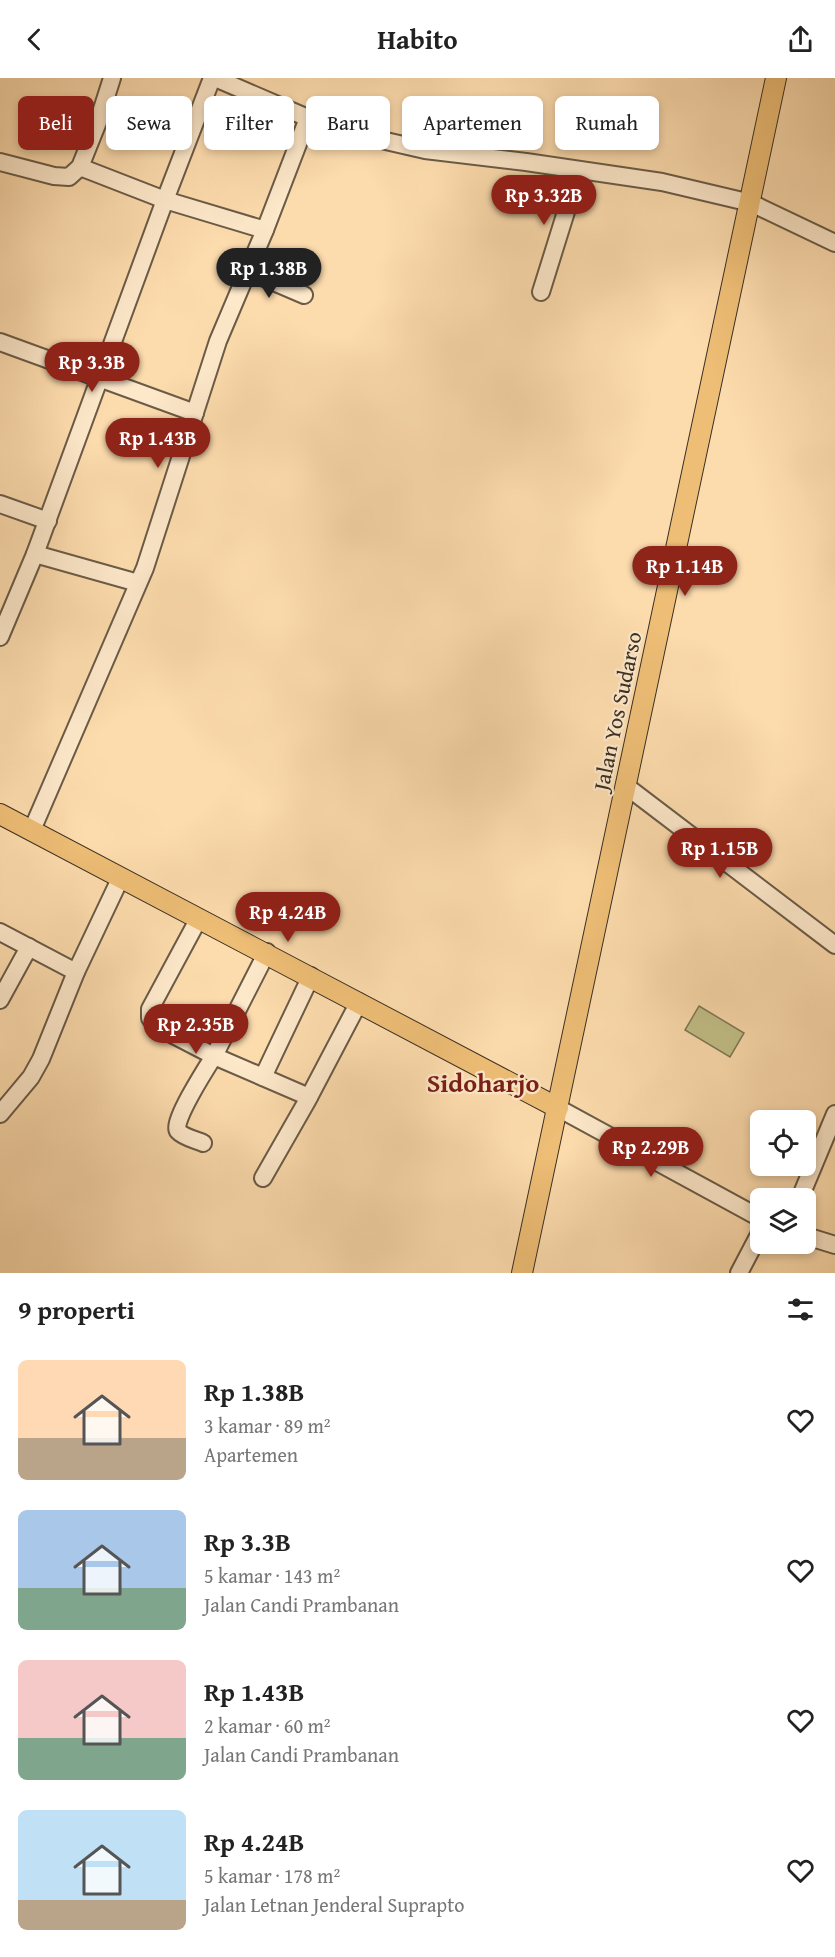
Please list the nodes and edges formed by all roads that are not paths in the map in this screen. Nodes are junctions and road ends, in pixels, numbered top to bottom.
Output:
1 (112, 78) edge
2 (213, 78) edge
3 (776, 78) edge
4 (306, 117) edge
5 (306, 123) edge
6 (390, 142) edge
7 (0, 162) edge
8 (80, 167) junction
9 (579, 170) junction
10 (165, 200) junction
11 (751, 203) junction
12 (265, 230) junction
13 (835, 243) edge
14 (248, 271) junction
15 (541, 292) dead end
16 (304, 295) dead end
17 (0, 342) edge
18 (99, 377) junction
19 (195, 413) junction
20 (0, 504) edge
21 (48, 520) junction
22 (35, 554) junction
23 (138, 584) junction
24 (0, 637) edge
25 (626, 786) junction
26 (0, 814) edge
27 (32, 830) junction
28 (121, 877) junction
29 (199, 918) junction
30 (0, 932) edge
31 (835, 945) edge
32 (29, 947) junction
33 (267, 952) junction
34 (76, 972) junction
35 (311, 976) junction
36 (2, 991) edge
37 (354, 1012) junction
38 (214, 1056) junction
39 (263, 1077) junction
40 (309, 1097) junction
41 (558, 1108) junction
42 (0, 1114) edge
43 (835, 1114) edge
44 (203, 1143) dead end
45 (263, 1178) dead end
46 (804, 1188) edge
47 (750, 1213) edge
48 (816, 1239) edge
49 (835, 1245) edge
50 (750, 1253) edge
51 (522, 1273) edge
52 (740, 1273) edge

1 - 8 street
2 - 4 street
2 - 10 street
3 - 11 main road, Jalan Yos Sudarso
5 - 12 street
6 - 9 street
7 - 8 street
8 - 10 street
9 - 11 street
9 - 15 street
10 - 12 street
10 - 18 street
11 - 13 street
11 - 25 main road, Jalan Yos Sudarso
12 - 14 street
14 - 16 street
14 - 19 street
17 - 18 street
18 - 19 street
18 - 21 street
19 - 23 street
20 - 21 street
21 - 22 street
22 - 23 street
22 - 24 street
23 - 27 street
25 - 31 street
25 - 41 main road, Jalan Yos Sudarso
26 - 27 main road
27 - 28 main road
28 - 29 main road
28 - 34 street
29 - 33 main road
29 - 38 street
30 - 32 street
32 - 34 street
32 - 36 street
33 - 35 main road
33 - 38 street
34 - 42 street
35 - 37 main road
35 - 39 street
37 - 40 street
37 - 41 main road
38 - 39 street
38 - 44 street
39 - 40 street
40 - 45 street
41 - 47 street
41 - 51 main road, Jalan Yos Sudarso
43 - 46 street
48 - 49 street
50 - 52 street

